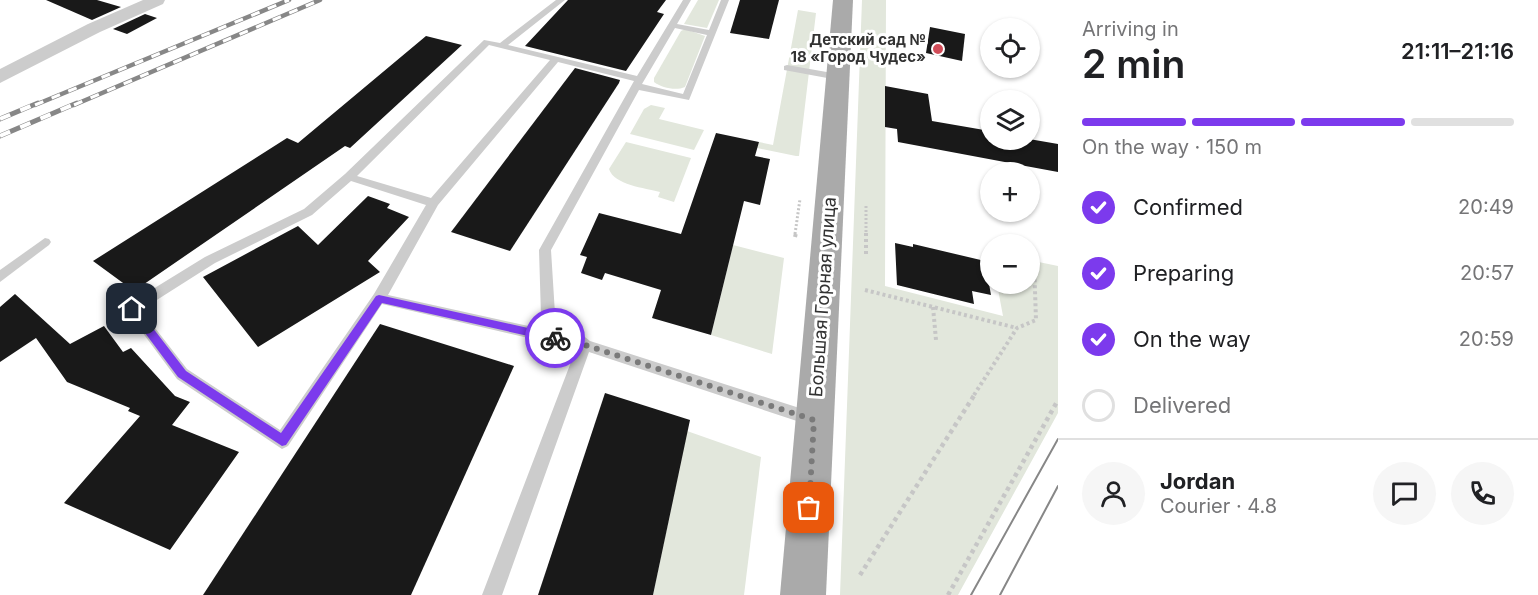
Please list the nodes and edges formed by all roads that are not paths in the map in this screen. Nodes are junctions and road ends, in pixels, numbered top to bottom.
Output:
1 (157, 0) edge
2 (561, 0) edge
3 (687, 0) edge
4 (725, 0) edge
5 (843, 0) edge
6 (672, 25) junction
7 (712, 33) junction
8 (502, 45) junction
9 (556, 59) junction
10 (787, 68) dead end
11 (0, 77) edge
12 (838, 77) junction
13 (638, 83) junction
14 (349, 177) junction
15 (433, 202) junction
16 (45, 242) dead end
17 (0, 277) edge
18 (379, 298) junction
19 (585, 345) junction
20 (814, 420) junction
21 (492, 595) edge
22 (803, 595) edge

1 - 11 street
2 - 8 lane
3 - 6 lane
4 - 7 lane
5 - 12 main road, Большая Горная улица
6 - 7 lane
6 - 13 lane
7 - 13 lane
8 - 9 lane
8 - 14 lane
9 - 13 lane
9 - 15 lane
10 - 12 lane
12 - 20 main road, Большая Горная улица
13 - 19 lane
14 - 15 lane
14 - 18 lane
15 - 18 lane
16 - 17 lane
18 - 19 lane
19 - 20 lane
19 - 21 lane
20 - 22 main road, Большая Горная улица

